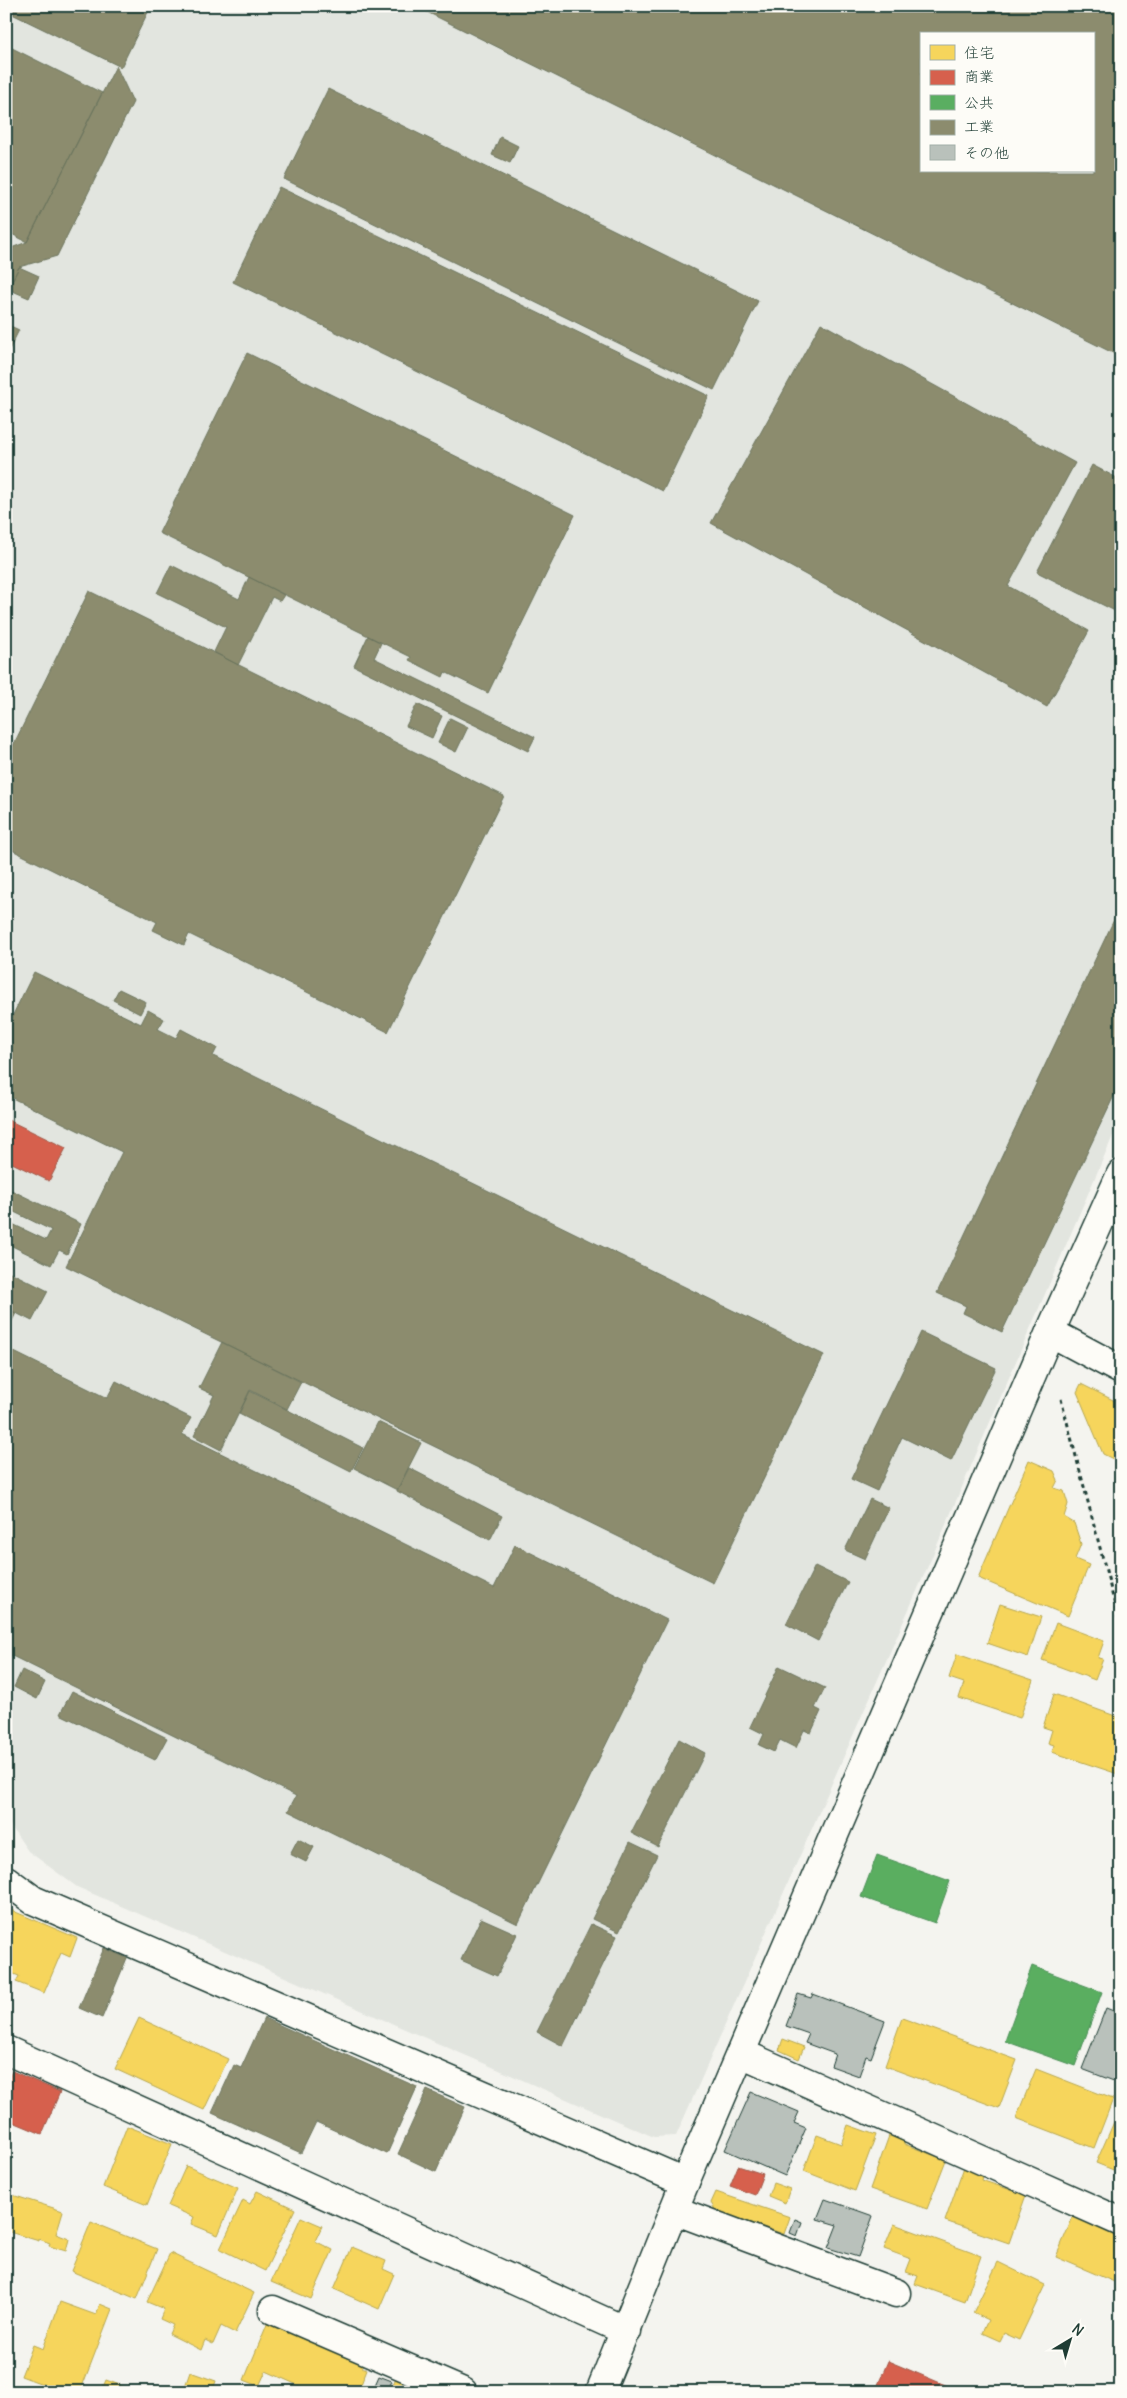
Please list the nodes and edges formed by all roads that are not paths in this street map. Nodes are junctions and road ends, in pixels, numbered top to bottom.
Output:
1 (1121, 1174) edge
2 (1050, 1332) junction
3 (1121, 1370) edge
4 (6, 1880) edge
5 (6, 2050) edge
6 (741, 2053) junction
7 (685, 2182) junction
8 (674, 2210) junction
9 (1121, 2222) edge
10 (896, 2293) dead end
11 (273, 2310) dead end
12 (626, 2331) junction
13 (463, 2392) edge
14 (600, 2392) edge

1 - 2 street
2 - 3 street
2 - 6 street
4 - 7 street
5 - 12 street
6 - 7 street
6 - 9 street
7 - 8 street
8 - 10 street
8 - 12 street
11 - 13 street
12 - 14 street

